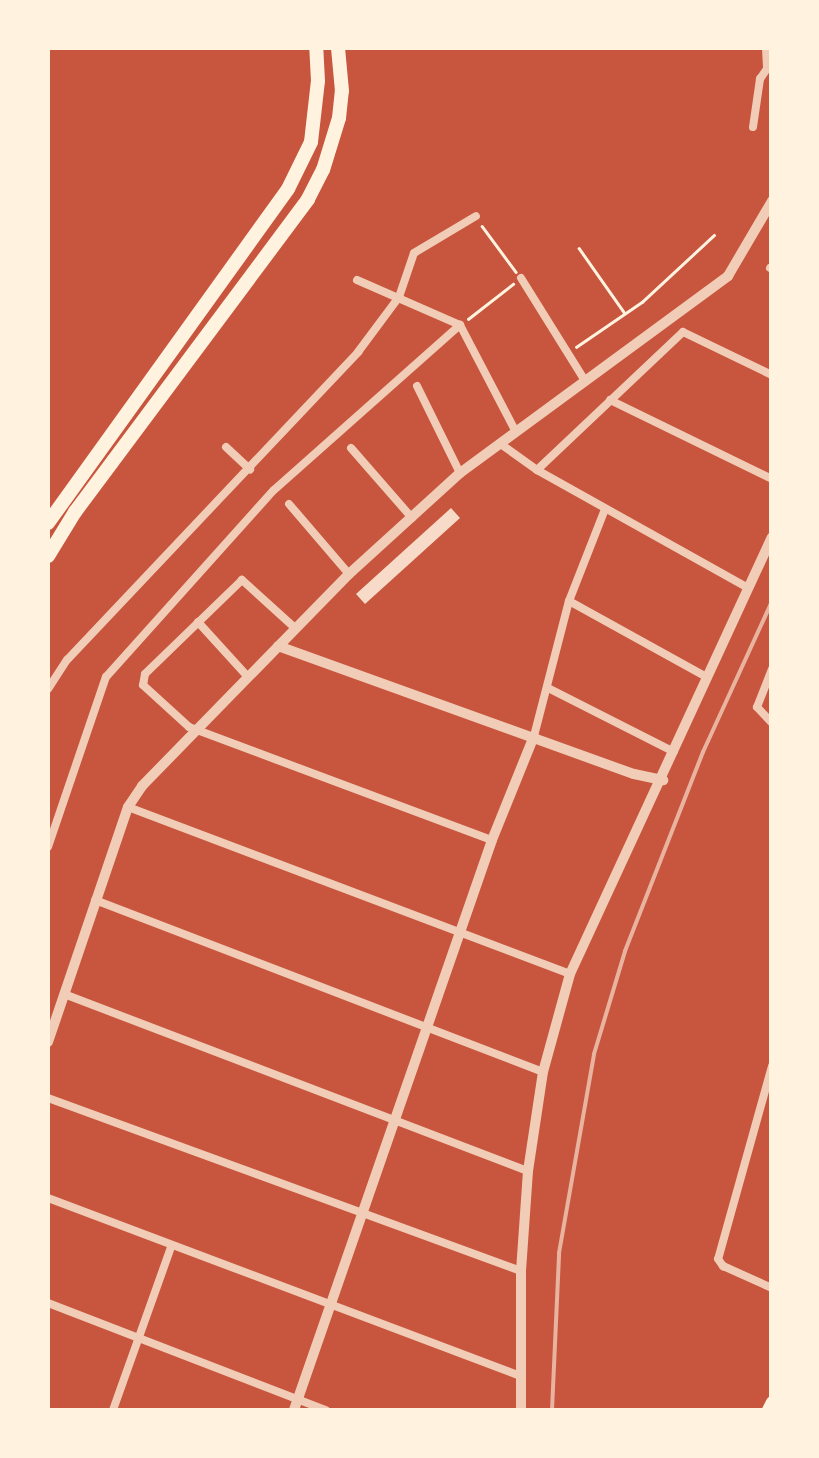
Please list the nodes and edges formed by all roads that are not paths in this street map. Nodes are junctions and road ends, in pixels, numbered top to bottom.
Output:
1 (316, 48) edge
2 (338, 48) edge
3 (766, 48) edge
4 (770, 64) edge
5 (753, 127) dead end
6 (772, 202) edge
7 (476, 216) road end
8 (521, 278) road end
9 (358, 280) dead end
10 (399, 297) junction
11 (460, 326) junction
12 (772, 375) edge
13 (585, 381) junction
14 (418, 386) dead end
15 (610, 400) junction
16 (516, 432) junction
17 (502, 445) junction
18 (226, 448) dead end
19 (351, 448) dead end
20 (250, 468) junction
21 (537, 470) junction
22 (460, 473) junction
23 (772, 479) edge
24 (289, 504) dead end
25 (605, 509) junction
26 (412, 518) junction
27 (48, 523) edge
28 (772, 537) edge
29 (48, 556) edge
30 (349, 574) junction
31 (748, 588) junction
32 (569, 601) junction
33 (198, 622) junction
34 (296, 628) junction
35 (278, 646) junction
36 (772, 668) edge
37 (705, 676) junction
38 (248, 677) junction
39 (548, 688) junction
40 (48, 689) edge
41 (772, 723) edge
42 (199, 729) junction
43 (534, 736) junction
44 (674, 752) junction
45 (664, 780) junction
46 (128, 808) junction
47 (492, 840) junction
48 (48, 847) edge
49 (95, 900) junction
50 (460, 934) junction
51 (570, 974) junction
52 (64, 994) junction
53 (426, 1024) junction
54 (48, 1042) edge
55 (772, 1066) edge
56 (542, 1072) junction
57 (48, 1098) edge
58 (396, 1120) junction
59 (528, 1171) junction
60 (48, 1198) edge
61 (363, 1214) junction
62 (171, 1247) junction
63 (521, 1272) junction
64 (772, 1288) edge
65 (48, 1302) edge
66 (331, 1306) junction
67 (139, 1338) junction
68 (518, 1375) junction
69 (772, 1402) edge
70 (295, 1406) edge
71 (112, 1410) edge
72 (326, 1410) edge
73 (520, 1410) edge
74 (768, 1410) edge

1 - 27 highway
2 - 29 highway
3 - 4 street
4 - 5 street
6 - 13 street
7 - 10 street
8 - 13 street
9 - 10 street
10 - 11 street
10 - 20 street
11 - 16 street
11 - 48 street
12 - 15 street
13 - 16 street
14 - 22 street
15 - 21 street
15 - 23 street
16 - 17 street
17 - 21 street
17 - 22 street
18 - 20 street
19 - 26 street
20 - 40 street
21 - 25 street
22 - 26 street
24 - 30 street
25 - 31 street
25 - 32 street
26 - 30 street
28 - 31 street
30 - 34 street
31 - 37 street
32 - 37 street
32 - 39 street
33 - 34 street
33 - 38 street
33 - 42 street
34 - 35 street
35 - 38 street
35 - 43 street
36 - 41 street
37 - 44 street
38 - 42 street
39 - 43 street
39 - 44 street
42 - 46 street
42 - 47 street
43 - 45 street
43 - 47 street
44 - 45 street
45 - 51 street
46 - 49 street
46 - 50 street
47 - 50 street
49 - 52 street
49 - 53 street
50 - 51 street
50 - 53 street
51 - 56 street
52 - 54 street
52 - 58 street
53 - 56 street
53 - 58 street
55 - 64 street
56 - 59 street
57 - 61 street
58 - 59 street
58 - 61 street
59 - 63 street
60 - 62 street
61 - 63 street
61 - 66 street
62 - 66 street
62 - 67 street
63 - 68 street
65 - 67 street
66 - 68 street
66 - 70 street
67 - 70 street
67 - 71 street
68 - 73 street
69 - 74 main road
70 - 72 street

